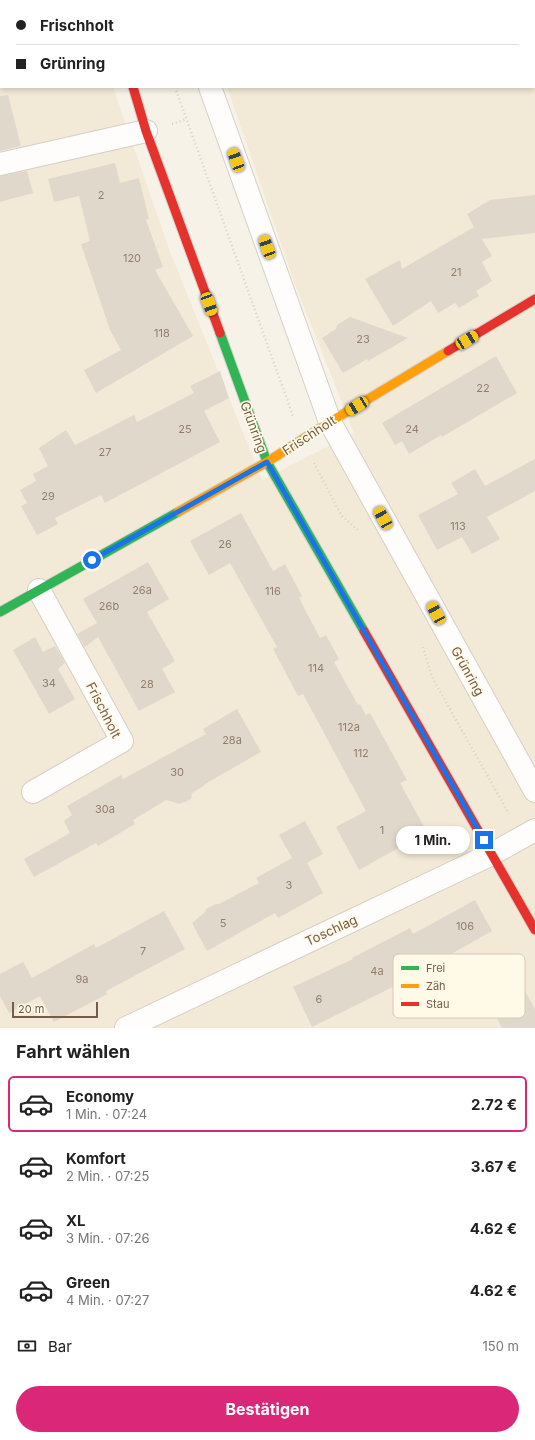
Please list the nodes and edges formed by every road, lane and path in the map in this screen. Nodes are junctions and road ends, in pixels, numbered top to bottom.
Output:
1 (133, 88) edge
2 (210, 88) edge
3 (146, 131) junction
4 (0, 164) edge
5 (535, 299) edge
6 (330, 422) junction
7 (267, 462) junction
8 (39, 590) junction
9 (0, 612) edge
10 (535, 791) edge
11 (32, 792) dead end
12 (535, 830) edge
13 (492, 854) junction
14 (535, 930) edge
15 (126, 1028) edge

1 - 3 street, Grünring
2 - 6 street, Grünring
3 - 4 street
3 - 7 street, Grünring
5 - 6 street, Frischholt
6 - 7 street, Frischholt
6 - 10 street, Grünring
7 - 8 street, Frischholt
7 - 13 street, Grünring
8 - 9 street, Frischholt
8 - 11 street, Frischholt
12 - 13 street, Toschlag
13 - 14 street, Grünring
13 - 15 street, Toschlag

